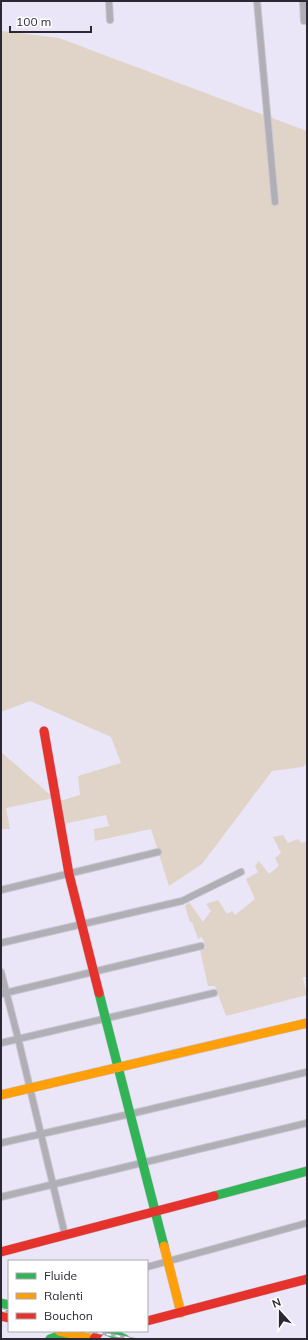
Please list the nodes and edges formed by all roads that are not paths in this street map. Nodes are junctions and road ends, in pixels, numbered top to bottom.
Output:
1 (109, 1) edge
2 (257, 1) edge
3 (303, 1) edge
4 (110, 20) dead end
5 (304, 21) dead end
6 (275, 202) dead end
7 (44, 731) dead end
8 (158, 852) dead end
9 (241, 872) dead end
10 (69, 874) junction
11 (1, 890) edge
12 (82, 924) junction
13 (1, 942) edge
14 (201, 946) dead end
15 (1, 972) edge
16 (94, 972) junction
17 (214, 993) dead end
18 (4, 994) edge
19 (106, 1017) junction
20 (307, 1023) edge
21 (18, 1038) junction
22 (1, 1043) edge
23 (118, 1067) junction
24 (307, 1072) edge
25 (29, 1088) junction
26 (1, 1095) edge
27 (130, 1114) junction
28 (307, 1123) edge
29 (40, 1134) junction
30 (1, 1143) edge
31 (143, 1163) junction
32 (307, 1171) edge
33 (53, 1186) junction
34 (1, 1197) edge
35 (155, 1211) junction
36 (307, 1223) edge
37 (65, 1235) junction
38 (1, 1252) edge
39 (168, 1261) junction
40 (148, 1267) edge
41 (307, 1279) edge
42 (181, 1313) junction
43 (148, 1321) edge
44 (63, 1332) edge
45 (113, 1334) edge
46 (50, 1339) edge
47 (93, 1339) edge
48 (125, 1339) edge

1 - 4 street
2 - 6 street
3 - 5 street
7 - 10 street
8 - 10 street
9 - 12 street
10 - 11 street
10 - 12 street
12 - 13 street
12 - 16 street
14 - 16 street
15 - 18 street
16 - 18 street
16 - 19 street
17 - 19 street
18 - 21 street
19 - 21 street
19 - 23 street
20 - 23 street
21 - 22 street
21 - 25 street
23 - 25 street
23 - 27 street
24 - 27 street
25 - 26 street
25 - 29 street
27 - 29 street
27 - 31 street
28 - 31 street
29 - 30 street
29 - 33 street
31 - 33 street
31 - 35 street
32 - 35 street
33 - 34 street
33 - 37 street
35 - 37 street
35 - 39 street
36 - 39 street
37 - 38 street
39 - 40 street
39 - 42 street
41 - 42 street
42 - 43 street
44 - 46 street
44 - 47 street
45 - 48 street

